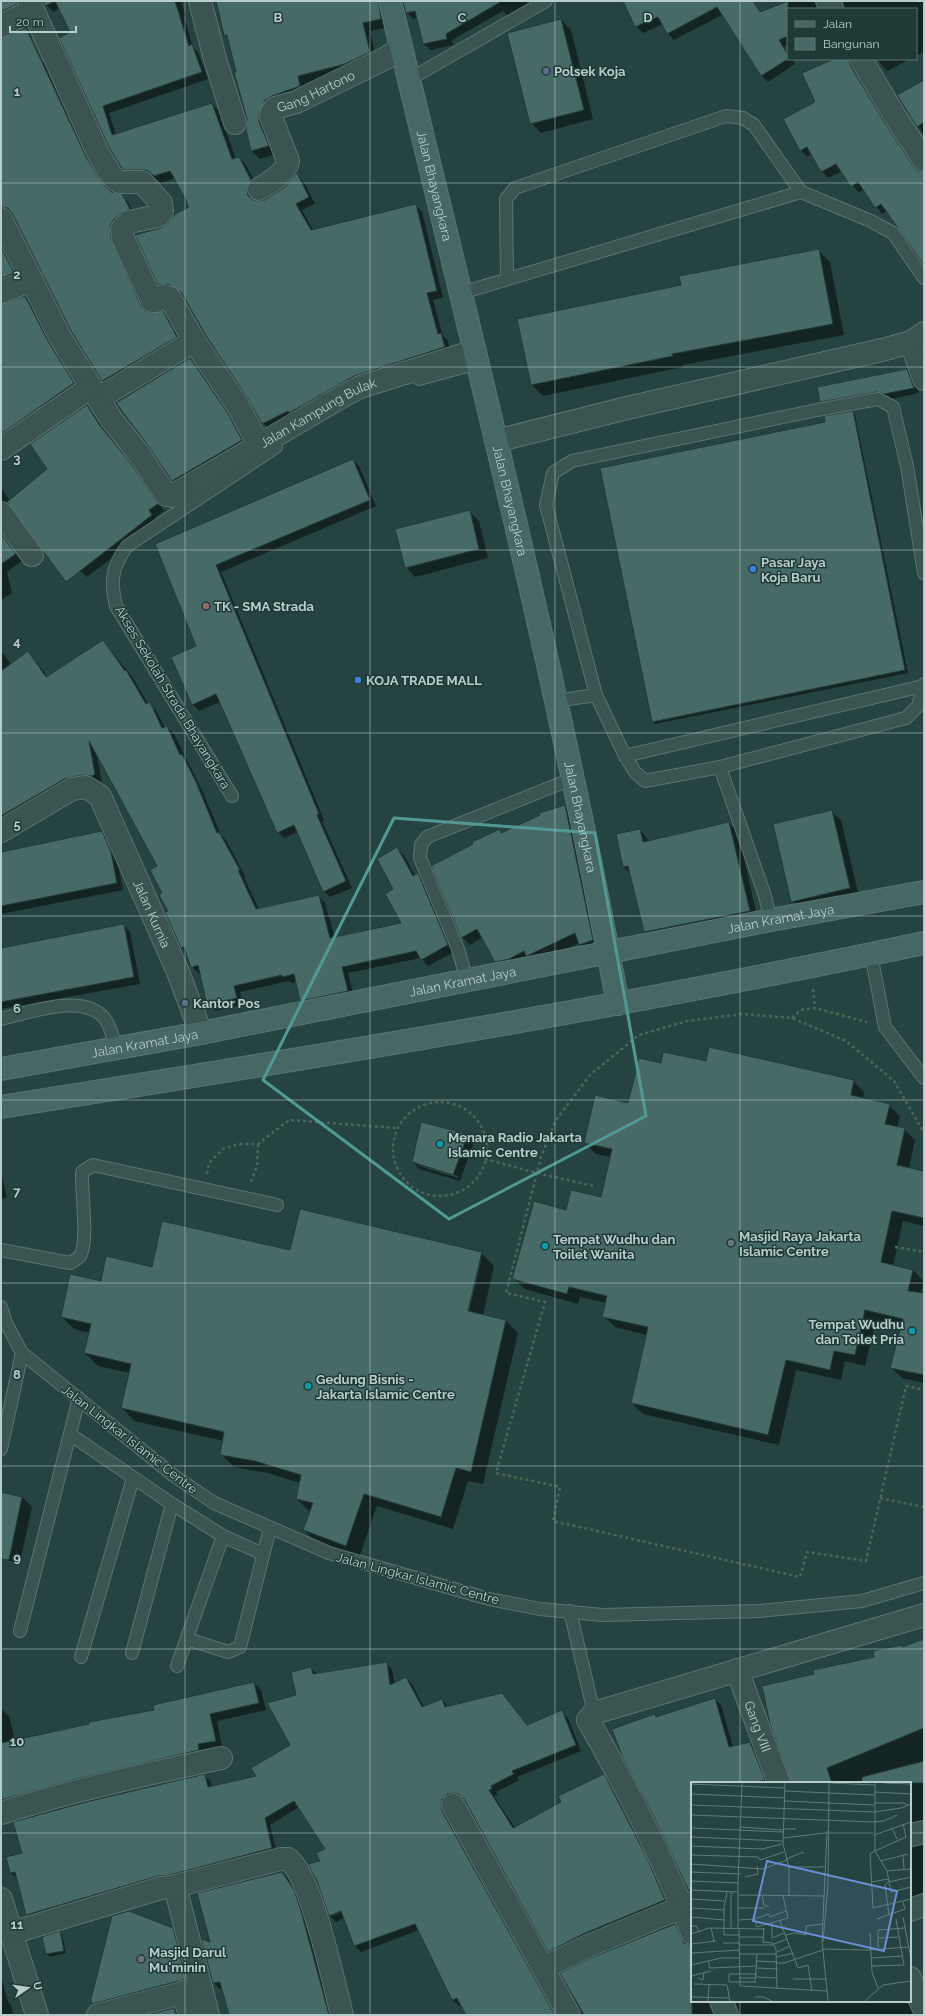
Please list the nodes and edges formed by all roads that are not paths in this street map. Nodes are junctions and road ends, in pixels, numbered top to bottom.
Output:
1 (200, 1) edge
2 (390, 1) edge
3 (546, 1) edge
4 (31, 6) edge
5 (1, 26) edge
6 (401, 48) junction
7 (862, 60) edge
8 (410, 79) junction
9 (235, 122) dead end
10 (924, 160) edge
11 (259, 189) dead end
12 (801, 192) junction
13 (1, 219) edge
14 (924, 278) edge
15 (507, 279) junction
16 (32, 280) junction
17 (1, 292) edge
18 (461, 293) junction
19 (918, 338) edge
20 (194, 341) junction
21 (477, 357) junction
22 (924, 379) edge
23 (95, 392) junction
24 (496, 441) junction
25 (259, 445) junction
26 (1, 449) edge
27 (1, 513) edge
28 (32, 555) dead end
29 (924, 572) edge
30 (923, 685) edge
31 (596, 695) junction
32 (555, 701) junction
33 (625, 756) junction
34 (720, 767) junction
35 (574, 778) junction
36 (232, 796) dead end
37 (1, 831) edge
38 (924, 892) edge
39 (771, 920) junction
40 (924, 943) edge
41 (608, 954) junction
42 (871, 954) junction
43 (468, 981) junction
44 (618, 1004) junction
45 (1, 1020) edge
46 (201, 1033) junction
47 (116, 1048) junction
48 (1, 1068) edge
49 (924, 1078) edge
50 (1, 1107) edge
51 (277, 1204) dead end
52 (1, 1250) edge
53 (1, 1307) edge
54 (22, 1353) junction
55 (79, 1398) junction
56 (71, 1435) junction
57 (1, 1449) edge
58 (133, 1478) junction
59 (172, 1504) junction
60 (270, 1528) junction
61 (223, 1536) junction
62 (263, 1554) junction
63 (924, 1583) edge
64 (570, 1611) junction
65 (924, 1615) edge
66 (20, 1631) dead end
67 (187, 1638) junction
68 (132, 1653) dead end
69 (81, 1657) dead end
70 (177, 1666) dead end
71 (737, 1670) junction
72 (594, 1713) junction
73 (221, 1758) dead end
74 (779, 1782) edge
75 (453, 1805) dead end
76 (1, 1813) edge
77 (924, 1832) edge
78 (911, 1835) edge
79 (172, 1887) junction
80 (1, 1899) edge
81 (687, 1904) edge
82 (924, 1905) edge
83 (911, 1910) edge
84 (691, 1927) edge
85 (11, 1933) junction
86 (543, 1968) junction
87 (911, 1980) edge
88 (192, 1990) junction
89 (720, 2002) edge
90 (924, 2009) edge
91 (37, 2015) edge
92 (98, 2015) edge
93 (190, 2015) edge
94 (208, 2015) edge
95 (342, 2015) edge
96 (569, 2015) edge
97 (727, 2015) edge

1 - 9 street
2 - 6 street, Jalan Bhayangkara
3 - 8 lane
4 - 5 street
4 - 20 street
6 - 8 street, Jalan Bhayangkara
6 - 11 street, Gang Hartono
7 - 10 street
8 - 18 street, Jalan Bhayangkara
12 - 14 lane
12 - 15 lane
12 - 15 lane
13 - 16 street
15 - 18 lane
16 - 17 street
16 - 23 street
18 - 21 street, Jalan Bhayangkara
19 - 22 street
19 - 24 street
20 - 23 street
20 - 25 street
21 - 24 street, Jalan Bhayangkara
21 - 25 street, Jalan Kampung Bulak
21 - 36 lane, Akses Sekolah Strada Bhayangkara
23 - 25 street, Jalan Kampung Bulak
23 - 26 street
24 - 32 street, Jalan Bhayangkara
27 - 28 street
29 - 31 lane
30 - 33 lane
30 - 34 lane
31 - 32 lane
31 - 33 lane
32 - 35 street, Jalan Bhayangkara
33 - 34 lane
34 - 39 lane
35 - 41 street, Jalan Bhayangkara
35 - 43 lane
37 - 46 street, Jalan Kurnia
38 - 39 street, Jalan Kramat Jaya
39 - 41 street, Jalan Kramat Jaya
40 - 42 street
41 - 43 street, Jalan Kramat Jaya
41 - 44 street, Jalan Bhayangkara
42 - 44 street
42 - 49 lane
43 - 46 street, Jalan Kramat Jaya
44 - 50 street
45 - 47 lane
46 - 47 street, Jalan Kramat Jaya
47 - 48 street, Jalan Kramat Jaya
51 - 52 lane
53 - 54 lane, Jalan Lingkar Islamic Centre
54 - 55 lane, Jalan Lingkar Islamic Centre
54 - 57 lane
55 - 56 lane
55 - 60 lane, Jalan Lingkar Islamic Centre
56 - 58 lane
56 - 66 lane
58 - 59 lane
58 - 69 lane
59 - 61 lane
59 - 68 lane
60 - 62 lane
60 - 64 lane, Jalan Lingkar Islamic Centre
61 - 62 lane
61 - 67 lane
62 - 67 lane
63 - 64 lane, Jalan Lingkar Islamic Centre
64 - 72 lane
65 - 71 street
67 - 70 lane
71 - 72 street
71 - 74 street, Gang VIII
72 - 81 street
73 - 76 street
75 - 86 street
77 - 78 street
79 - 85 street
79 - 88 street
79 - 95 street
80 - 85 street
81 - 84 street
81 - 86 street
82 - 83 street
85 - 91 street
86 - 96 street
87 - 90 street
88 - 92 street
88 - 93 street
88 - 94 street
89 - 97 street

